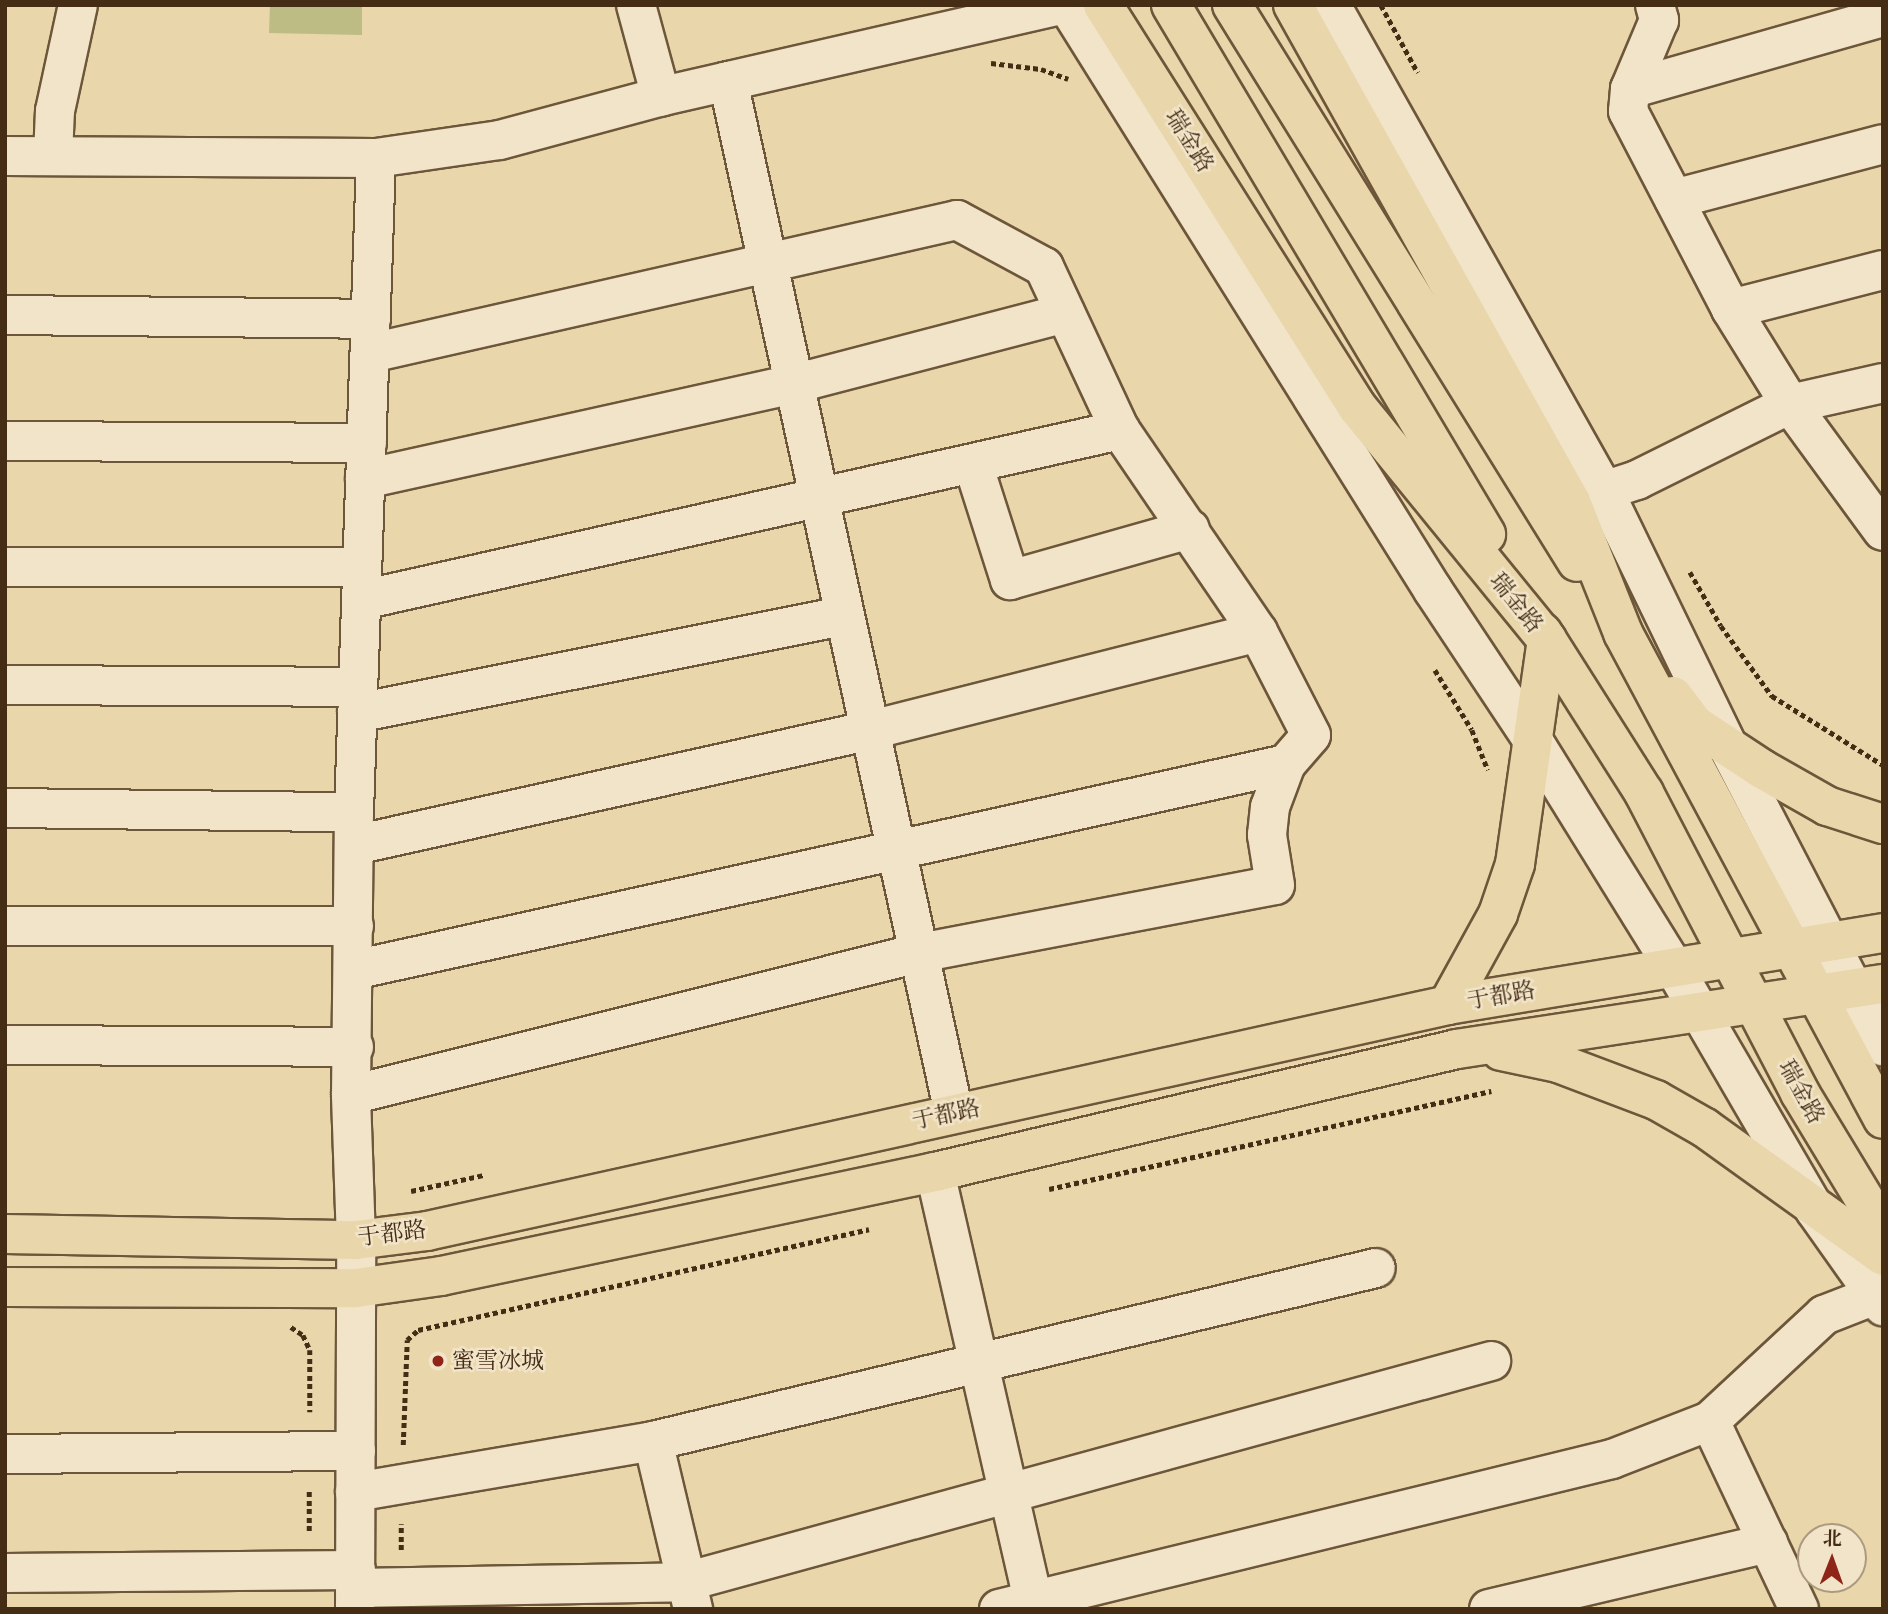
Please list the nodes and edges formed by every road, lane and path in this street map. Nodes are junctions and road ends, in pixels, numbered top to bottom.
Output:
1 (78, 5) edge
2 (636, 5) edge
3 (1061, 5) edge
4 (1067, 5) edge
5 (1103, 5) edge
6 (1171, 5) edge
7 (1233, 5) edge
8 (1293, 5) edge
9 (1331, 5) edge
10 (1655, 5) edge
11 (1883, 17) edge
12 (728, 81) junction
13 (1630, 89) junction
14 (661, 97) junction
15 (1883, 144) edge
16 (5, 156) edge
17 (53, 156) junction
18 (376, 158) junction
19 (1674, 199) junction
20 (768, 264) junction
21 (1883, 270) edge
22 (1731, 309) junction
23 (1065, 313) junction
24 (5, 315) edge
25 (371, 336) junction
26 (1883, 383) edge
27 (793, 384) junction
28 (1790, 404) junction
29 (1120, 430) junction
30 (5, 441) edge
31 (366, 461) junction
32 (972, 464) junction
33 (1587, 495) junction
34 (817, 500) junction
35 (1880, 521) edge
36 (1190, 529) junction
37 (5, 567) edge
38 (362, 584) junction
39 (842, 615) junction
40 (1721, 626) dead end
41 (1258, 632) junction
42 (1623, 633) junction
43 (1547, 640) junction
44 (5, 685) edge
45 (358, 700) junction
46 (871, 730) junction
47 (1534, 742) junction
48 (1729, 749) junction
49 (1286, 764) junction
50 (1883, 765) edge
51 (5, 808) edge
52 (1883, 824) edge
53 (354, 828) junction
54 (896, 850) junction
55 (5, 926) edge
56 (354, 926) junction
57 (1883, 933) edge
58 (1810, 947) junction
59 (919, 953) junction
60 (1731, 957) junction
61 (1673, 966) junction
62 (354, 970) junction
63 (1850, 991) edge
64 (1755, 1004) junction
65 (1448, 1005) junction
66 (1695, 1011) junction
67 (5, 1045) edge
68 (1883, 1046) edge
69 (354, 1047) junction
70 (1457, 1049) junction
71 (1475, 1093) dead end
72 (351, 1095) junction
73 (954, 1112) junction
74 (1883, 1119) edge
75 (935, 1172) junction
76 (1035, 1192) dead end
77 (1815, 1210) junction
78 (875, 1228) dead end
79 (1883, 1230) edge
80 (5, 1234) edge
81 (356, 1240) junction
82 (1883, 1256) edge
83 (1376, 1268) dead end
84 (5, 1287) edge
85 (355, 1288) junction
86 (1881, 1298) edge
87 (281, 1326) dead end
88 (980, 1361) junction
89 (1491, 1361) dead end
90 (1710, 1421) junction
91 (653, 1441) junction
92 (309, 1450) junction
93 (356, 1451) junction
94 (5, 1454) edge
95 (402, 1485) junction
96 (355, 1492) junction
97 (1009, 1493) junction
98 (1768, 1542) junction
99 (308, 1570) junction
100 (5, 1573) edge
101 (400, 1588) junction
102 (356, 1589) edge
103 (689, 1595) edge
104 (1022, 1606) edge
105 (1489, 1609) edge
106 (1800, 1609) edge

1 - 17 street
2 - 14 street
3 - 12 street
4 - 47 street
5 - 43 main road, 瑞金路
6 - 43 main road
7 - 42 main road
8 - 33 main road
9 - 33 street
10 - 13 street
11 - 13 street
12 - 14 street
12 - 20 street
13 - 19 street
14 - 18 street
15 - 19 street
16 - 17 street
17 - 18 street
18 - 25 street
19 - 22 street
20 - 23 street
20 - 25 street
20 - 27 street
21 - 22 street
22 - 28 street
23 - 27 street
23 - 29 street
24 - 25 street
25 - 31 street
26 - 28 street
27 - 31 street
27 - 34 street
28 - 33 street
28 - 35 street
29 - 32 street
29 - 36 street
30 - 31 street
31 - 38 street
32 - 34 street
32 - 36 street
33 - 42 main road
33 - 48 street
34 - 38 street
34 - 39 street
36 - 41 street
37 - 38 street
38 - 45 street
39 - 45 street
39 - 46 street
40 - 50 path
41 - 46 street
41 - 49 street
42 - 48 main road
42 - 58 main road
43 - 47 main road
43 - 60 main road, 瑞金路
44 - 45 street
45 - 53 street
46 - 53 street
46 - 54 street
47 - 61 street
47 - 65 main road
48 - 52 main road
48 - 58 street
49 - 54 street
49 - 59 street
51 - 53 street
53 - 56 street
54 - 59 street
54 - 62 street
55 - 56 street
56 - 62 street
57 - 58 main road, 于都路
58 - 60 main road, 于都路
58 - 63 street
59 - 72 street
59 - 73 street
60 - 61 main road, 于都路
60 - 64 main road, 瑞金路
61 - 65 main road, 于都路
61 - 66 street
62 - 69 street
63 - 64 main road, 于都路
63 - 68 street
63 - 74 main road
64 - 66 main road, 于都路
64 - 79 main road, 瑞金路
65 - 73 main road, 于都路
66 - 70 main road, 于都路
66 - 77 street
67 - 69 street
69 - 72 street
70 - 75 main road, 于都路
70 - 77 main road
71 - 76 path
72 - 81 street
73 - 81 main road, 于都路
75 - 85 main road, 于都路
75 - 88 street
77 - 82 main road
77 - 86 street
78 - 95 path
80 - 81 main road, 于都路
81 - 85 street
83 - 88 street
84 - 85 main road, 于都路
85 - 93 street
86 - 90 street
87 - 92 path
88 - 91 street
88 - 97 street
89 - 97 street
90 - 98 street
90 - 104 street
91 - 95 street
91 - 103 street
92 - 93 street
92 - 94 street
92 - 99 path
93 - 96 street
95 - 96 street
95 - 101 path
96 - 102 street
97 - 103 street
97 - 104 street
98 - 105 street
98 - 106 street
99 - 100 street
99 - 102 street
101 - 102 street
101 - 103 street

